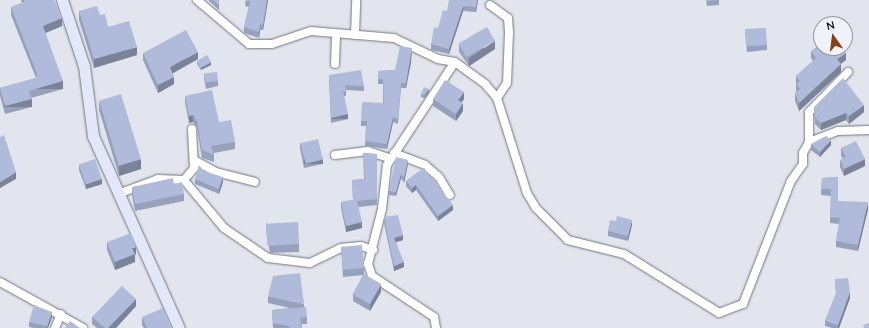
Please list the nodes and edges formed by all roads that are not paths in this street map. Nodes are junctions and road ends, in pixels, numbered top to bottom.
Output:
1 (62, 0) edge
2 (196, 0) edge
3 (356, 0) edge
4 (490, 5) dead end
5 (336, 34) junction
6 (355, 35) junction
7 (455, 62) junction
8 (335, 64) dead end
9 (848, 72) dead end
10 (497, 98) junction
11 (192, 129) dead end
12 (869, 130) edge
13 (809, 142) junction
14 (335, 155) dead end
15 (392, 156) junction
16 (194, 160) junction
17 (184, 180) junction
18 (255, 182) dead end
19 (118, 194) junction
20 (450, 195) dead end
21 (373, 250) junction
22 (0, 282) edge
23 (61, 314) junction
24 (54, 328) edge
25 (83, 328) edge
26 (179, 328) edge
27 (436, 328) edge

1 - 19 street
2 - 5 street
3 - 6 street
4 - 10 street
5 - 6 street
5 - 8 street
6 - 7 street
7 - 10 street
7 - 15 street
9 - 13 street
10 - 13 street
11 - 16 street
12 - 13 street
14 - 15 street
15 - 20 street
15 - 21 street
16 - 17 street
16 - 18 street
17 - 19 street
17 - 21 street
19 - 26 street
21 - 27 street
22 - 23 street
23 - 24 street
23 - 25 street

